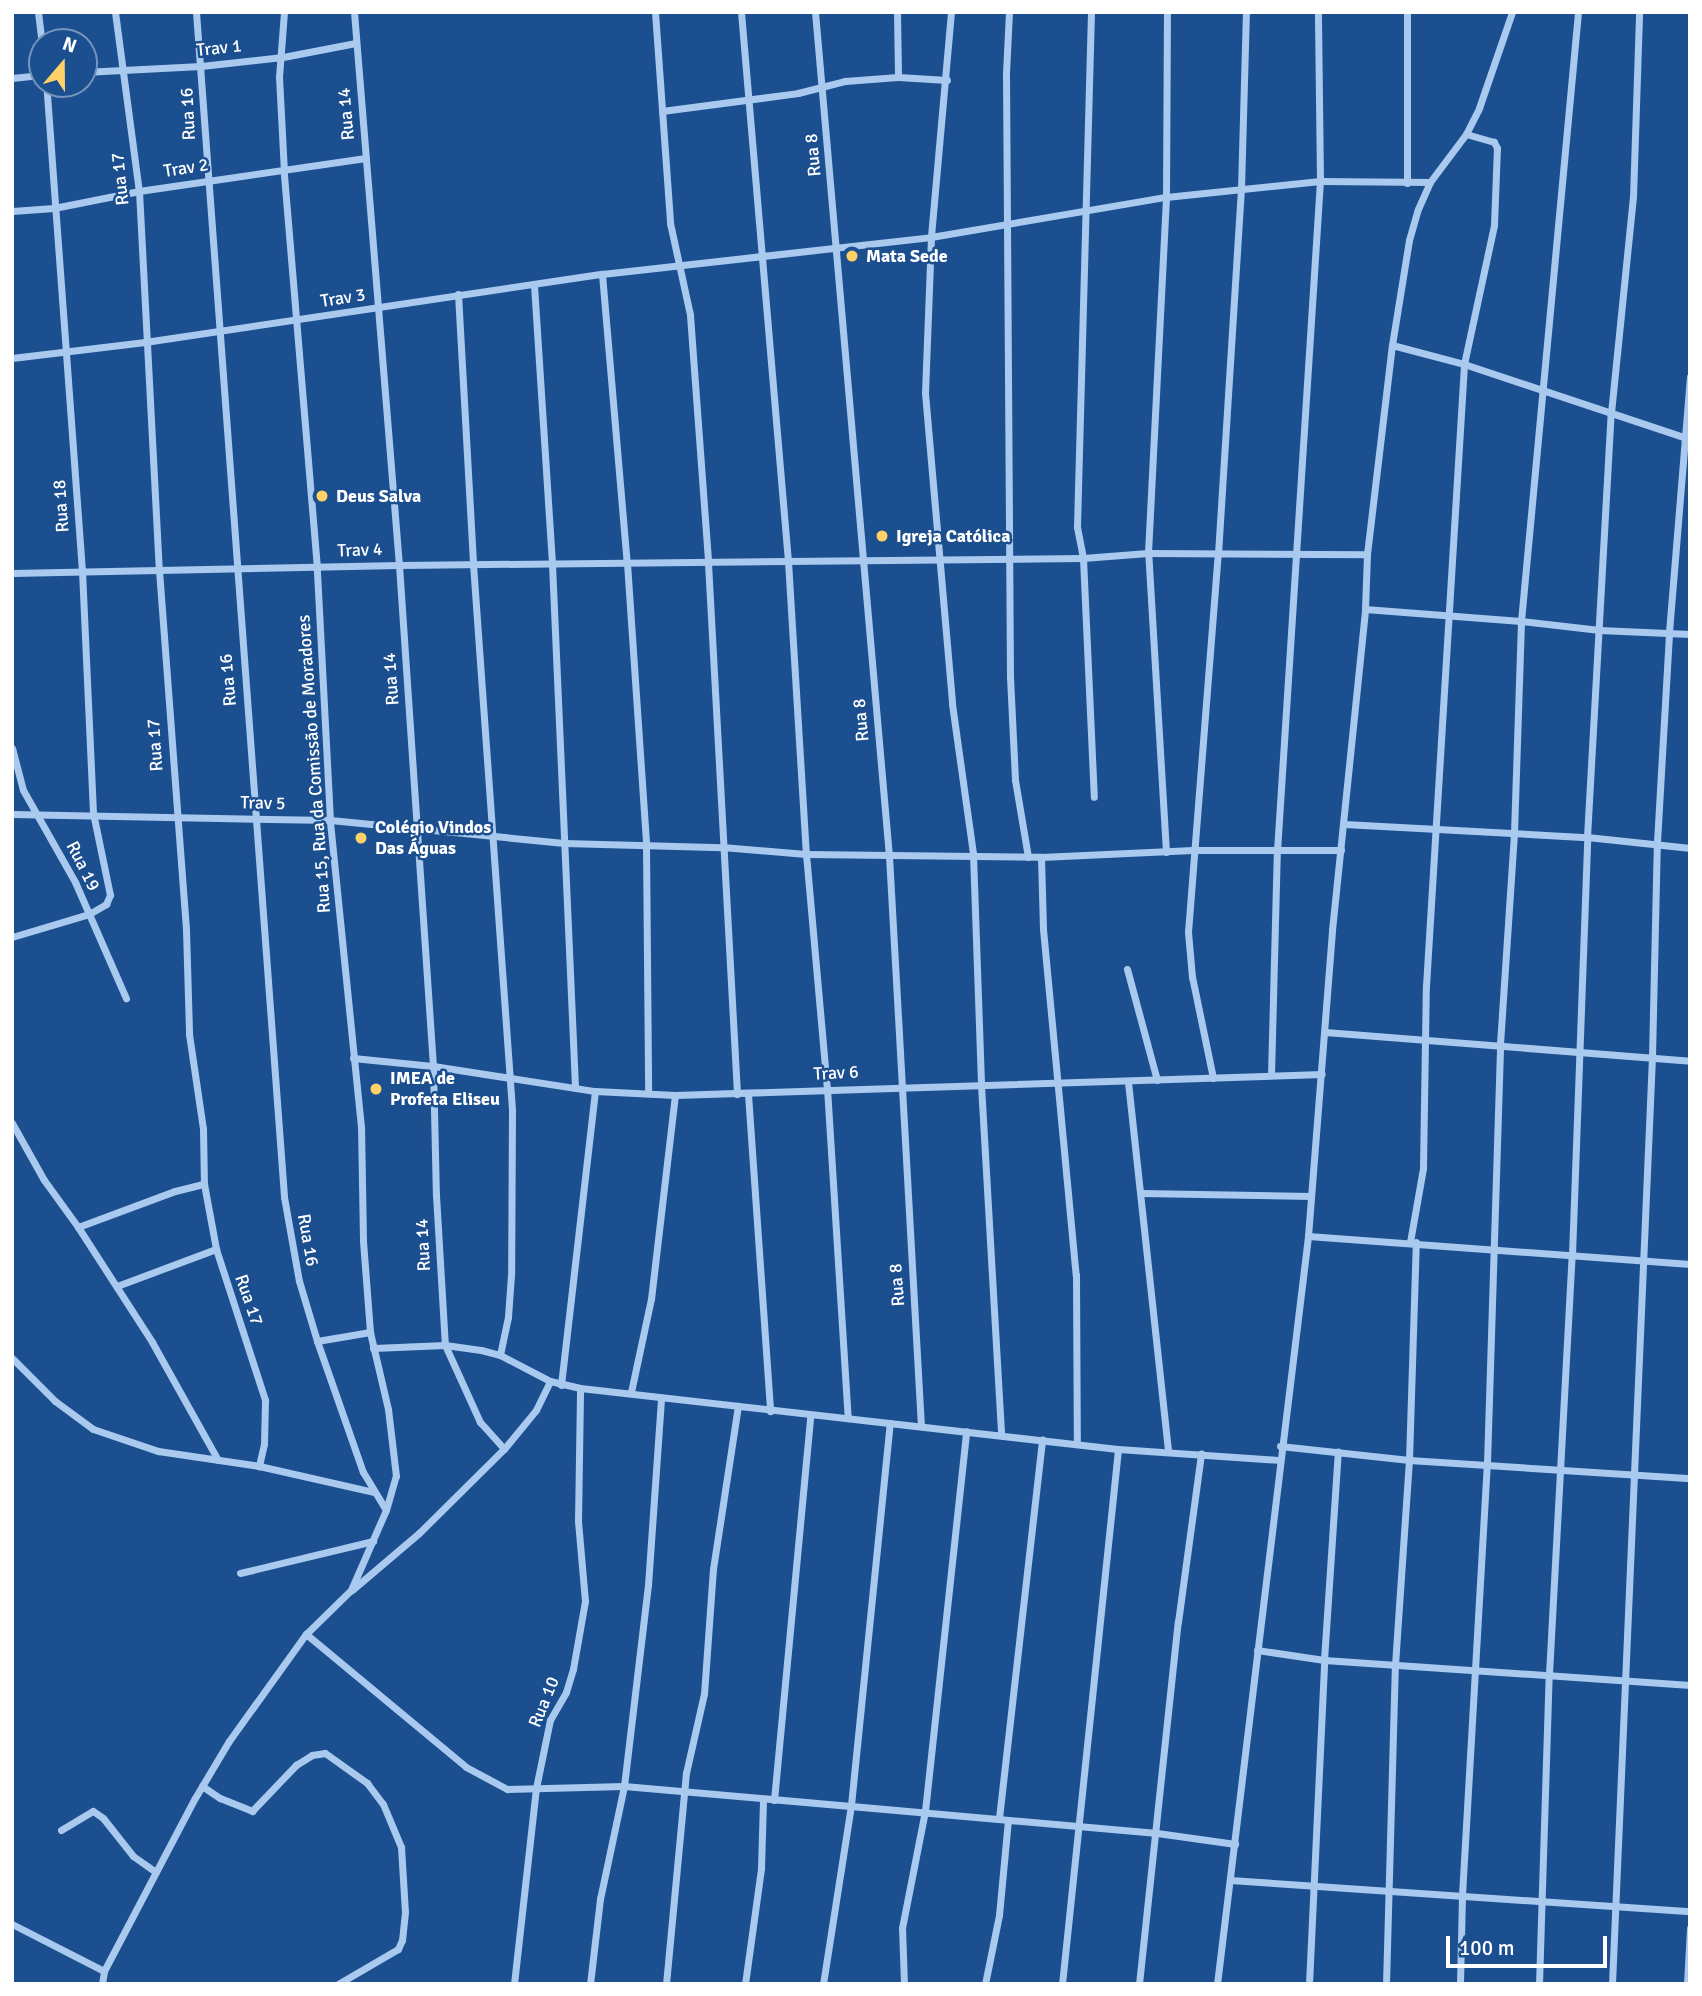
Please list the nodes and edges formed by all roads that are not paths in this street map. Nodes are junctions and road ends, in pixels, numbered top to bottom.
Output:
1 (115, 12) edge
2 (196, 12) edge
3 (284, 12) edge
4 (354, 12) edge
5 (655, 12) edge
6 (741, 12) edge
7 (815, 12) edge
8 (897, 12) edge
9 (951, 12) edge
10 (1009, 12) edge
11 (1091, 12) edge
12 (1167, 12) edge
13 (1247, 12) edge
14 (1318, 12) edge
15 (1406, 12) edge
16 (1512, 12) edge
17 (1578, 12) edge
18 (1639, 12) edge
19 (356, 43) junction
20 (282, 57) junction
21 (201, 66) junction
22 (123, 71) junction
23 (98, 72) edge
24 (898, 77) junction
25 (947, 80) junction
26 (822, 86) junction
27 (47, 98) edge
28 (748, 99) junction
29 (662, 111) junction
30 (1466, 134) junction
31 (366, 158) junction
32 (284, 172) junction
33 (207, 180) junction
34 (1321, 181) junction
35 (1430, 182) junction
36 (1407, 183) junction
37 (1241, 189) junction
38 (139, 191) junction
39 (1166, 197) junction
40 (54, 208) junction
41 (1088, 209) junction
42 (12, 211) edge
43 (1008, 225) junction
44 (931, 237) junction
45 (838, 247) junction
46 (761, 257) junction
47 (679, 268) junction
48 (602, 274) junction
49 (534, 285) junction
50 (458, 294) junction
51 (378, 308) junction
52 (298, 320) junction
53 (220, 331) junction
54 (145, 342) junction
55 (1392, 345) junction
56 (65, 352) junction
57 (12, 358) edge
58 (1464, 364) junction
59 (1690, 377) edge
60 (1543, 390) junction
61 (1611, 413) junction
62 (1687, 438) edge
63 (1148, 553) junction
64 (1218, 554) junction
65 (1298, 554) junction
66 (1367, 554) junction
67 (1011, 558) junction
68 (1083, 558) junction
69 (938, 560) junction
70 (788, 561) junction
71 (863, 561) junction
72 (627, 563) junction
73 (708, 563) junction
74 (473, 564) junction
75 (552, 564) junction
76 (399, 565) junction
77 (317, 568) junction
78 (159, 570) junction
79 (235, 570) junction
80 (82, 571) junction
81 (12, 573) edge
82 (1365, 609) junction
83 (1447, 614) junction
84 (1521, 621) junction
85 (1599, 630) junction
86 (1669, 632) junction
87 (1690, 634) edge
88 (12, 748) edge
89 (1094, 797) dead end
90 (36, 812) junction
91 (93, 813) junction
92 (12, 814) edge
93 (176, 817) junction
94 (255, 818) junction
95 (330, 820) junction
96 (1344, 824) junction
97 (416, 828) junction
98 (1437, 830) junction
99 (1514, 834) junction
100 (493, 836) junction
101 (1587, 837) junction
102 (1657, 842) junction
103 (564, 843) junction
104 (646, 844) junction
105 (722, 847) junction
106 (1690, 848) edge
107 (1193, 850) junction
108 (1341, 850) junction
109 (1276, 851) junction
110 (1166, 852) junction
111 (806, 854) junction
112 (973, 854) junction
113 (889, 856) junction
114 (1028, 857) junction
115 (1041, 857) junction
116 (89, 914) junction
117 (12, 937) edge
118 (1127, 969) dead end
119 (126, 998) dead end
120 (1325, 1032) junction
121 (1426, 1038) junction
122 (1500, 1044) junction
123 (1578, 1052) junction
124 (1651, 1057) junction
125 (353, 1058) junction
126 (1690, 1061) edge
127 (433, 1066) junction
128 (1322, 1074) junction
129 (509, 1076) junction
130 (1271, 1076) junction
131 (1213, 1078) junction
132 (1157, 1080) junction
133 (1128, 1082) junction
134 (1059, 1083) junction
135 (981, 1085) junction
136 (900, 1086) junction
137 (575, 1087) junction
138 (827, 1088) junction
139 (595, 1091) junction
140 (648, 1093) junction
141 (737, 1094) junction
142 (748, 1094) junction
143 (675, 1095) junction
144 (12, 1123) edge
145 (204, 1184) junction
146 (1141, 1193) junction
147 (1311, 1196) junction
148 (78, 1227) junction
149 (1308, 1236) junction
150 (1413, 1242) junction
151 (216, 1249) junction
152 (1495, 1249) junction
153 (1572, 1255) junction
154 (1642, 1260) junction
155 (1690, 1264) edge
156 (117, 1286) junction
157 (370, 1332) junction
158 (317, 1340) junction
159 (445, 1345) junction
160 (373, 1348) junction
161 (500, 1355) junction
162 (12, 1358) edge
163 (550, 1381) junction
164 (561, 1385) junction
165 (580, 1388) junction
166 (631, 1392) junction
167 (661, 1397) junction
168 (738, 1406) junction
169 (770, 1410) junction
170 (810, 1416) junction
171 (848, 1418) junction
172 (890, 1423) junction
173 (921, 1426) junction
174 (966, 1431) junction
175 (1001, 1435) junction
176 (1042, 1439) junction
177 (1077, 1444) junction
178 (1280, 1446) junction
179 (504, 1449) junction
180 (1118, 1449) junction
181 (1338, 1451) junction
182 (1168, 1452) junction
183 (1200, 1454) junction
184 (218, 1460) junction
185 (1278, 1460) junction
186 (1409, 1460) junction
187 (1487, 1463) junction
188 (259, 1466) junction
189 (1560, 1469) junction
190 (1635, 1472) junction
191 (1690, 1478) edge
192 (373, 1492) junction
193 (386, 1510) junction
194 (373, 1541) junction
195 (240, 1573) dead end
196 (351, 1590) junction
197 (306, 1634) junction
198 (1257, 1650) junction
199 (1324, 1660) junction
200 (1395, 1665) junction
201 (1475, 1671) junction
202 (1549, 1674) junction
203 (1626, 1678) junction
204 (1690, 1685) edge
205 (202, 1786) junction
206 (624, 1787) junction
207 (536, 1788) junction
208 (685, 1792) junction
209 (763, 1800) junction
210 (774, 1800) junction
211 (851, 1805) junction
212 (925, 1811) junction
213 (999, 1818) junction
214 (1009, 1820) junction
215 (1077, 1826) junction
216 (61, 1830) dead end
217 (1157, 1833) junction
218 (1236, 1844) junction
219 (156, 1872) junction
220 (1230, 1880) junction
221 (1314, 1886) junction
222 (1390, 1892) junction
223 (1462, 1895) junction
224 (1543, 1903) junction
225 (1615, 1907) junction
226 (1690, 1911) edge
227 (12, 1924) edge
228 (1690, 1928) edge
229 (104, 1971) junction
230 (102, 1984) edge
231 (338, 1984) edge
232 (514, 1984) edge
233 (590, 1984) edge
234 (666, 1984) edge
235 (745, 1984) edge
236 (823, 1984) edge
237 (904, 1984) edge
238 (985, 1984) edge
239 (1062, 1984) edge
240 (1139, 1984) edge
241 (1217, 1984) edge
242 (1309, 1984) edge
243 (1386, 1984) edge
244 (1460, 1984) edge
245 (1539, 1984) edge
246 (1612, 1984) edge
247 (1687, 1984) edge

1 - 22 street, Rua 17
2 - 21 street, Rua 16
3 - 20 street, Rua 15, Rua da Comissão de Moradores
4 - 19 street, Rua 14
5 - 29 street
6 - 28 street
7 - 26 street, Rua 8
8 - 24 street
9 - 25 street
10 - 43 street
11 - 41 street
12 - 39 street
13 - 37 street
14 - 34 street
15 - 36 street
16 - 30 street
17 - 60 street
18 - 61 street
19 - 20 street, Trav 1
19 - 31 street, Rua 14
20 - 21 street, Trav 1
20 - 32 street, Rua 15, Rua da Comissão de Moradores
21 - 22 street, Trav 1
21 - 33 street, Rua 16
22 - 23 street, Trav 1
22 - 38 street, Rua 17
24 - 25 street
24 - 26 street
25 - 44 street
26 - 28 street
26 - 45 street, Rua 8
27 - 40 street, Rua 18
28 - 29 street
28 - 46 street
29 - 47 street
30 - 35 street
30 - 58 street
31 - 32 street, Trav 2
31 - 51 street, Rua 14
32 - 33 street, Trav 2
32 - 52 street, Rua 15, Rua da Comissão de Moradores
33 - 38 street, Trav 2
33 - 53 street, Rua 16
34 - 36 street, Trav 3
34 - 37 street, Trav 3
34 - 65 street
35 - 36 street, Trav 3
35 - 55 street
37 - 39 street, Trav 3
37 - 64 street
38 - 40 street, Trav 2
38 - 54 street, Rua 17
39 - 41 street, Trav 3
39 - 63 street
40 - 42 street, Trav 2
40 - 56 street, Rua 18
41 - 43 street, Trav 3
41 - 68 street
43 - 44 street, Trav 3
43 - 67 street
44 - 45 street, Trav 3
44 - 69 street
45 - 46 street, Trav 3
45 - 71 street, Rua 8
46 - 47 street, Trav 3
46 - 70 street
47 - 48 street, Trav 3
47 - 73 street
48 - 49 street, Trav 3
48 - 72 street
49 - 50 street, Trav 3
49 - 75 street
50 - 51 street, Trav 3
50 - 74 street
51 - 52 street, Trav 3
51 - 76 street, Rua 14
52 - 53 street, Trav 3
52 - 77 street, Rua 15, Rua da Comissão de Moradores
53 - 54 street, Trav 3
53 - 79 street, Rua 16
54 - 56 street, Trav 3
54 - 78 street, Rua 17
55 - 58 street
55 - 66 street
56 - 57 street, Trav 3
56 - 80 street, Rua 18
58 - 60 street
58 - 83 street
59 - 62 street
60 - 61 street
60 - 84 street
61 - 62 street
61 - 85 street
62 - 86 street
63 - 64 street, Trav 4
63 - 68 street, Trav 4
63 - 110 street
64 - 65 street, Trav 4
64 - 107 street
65 - 66 street, Trav 4
65 - 109 street
66 - 82 street
67 - 68 street, Trav 4
67 - 69 street, Trav 4
67 - 114 street
68 - 89 street
69 - 71 street, Trav 4
69 - 112 street
70 - 71 street, Trav 4
70 - 73 street, Trav 4
70 - 111 street
71 - 113 street, Rua 8
72 - 73 street, Trav 4
72 - 75 street, Trav 4
72 - 104 street
73 - 105 street
74 - 75 street, Trav 4
74 - 76 street, Trav 4
74 - 100 street
75 - 103 street
76 - 77 street, Trav 4
76 - 97 street, Rua 14
77 - 79 street, Trav 4
77 - 95 street, Rua 15, Rua da Comissão de Moradores
78 - 79 street, Trav 4
78 - 80 street, Trav 4
78 - 93 street, Rua 17
79 - 94 street, Rua 16
80 - 81 street, Trav 4
80 - 91 street, Rua 18
82 - 83 street
82 - 96 street
83 - 84 street
83 - 98 street
84 - 85 street
84 - 99 street
85 - 86 street
85 - 101 street
86 - 87 street
86 - 102 street
88 - 90 street, Rua 19
90 - 91 street, Trav 5
90 - 92 street, Trav 5
90 - 116 street, Rua 19
91 - 93 street, Trav 5
91 - 116 street, Rua 18
93 - 94 street, Trav 5
93 - 145 street, Rua 17
94 - 95 street, Trav 5
94 - 158 street, Rua 16
95 - 97 street, Trav 5
95 - 125 street, Rua 15, Rua da Comissão de Moradores
96 - 98 street
96 - 108 street
97 - 100 street, Trav 5
97 - 127 street, Rua 14
98 - 99 street
98 - 121 street
99 - 101 street
99 - 122 street
100 - 103 street, Trav 5
100 - 129 street
101 - 102 street
101 - 123 street
102 - 106 street
102 - 124 street
103 - 104 street, Trav 5
103 - 137 street
104 - 105 street, Trav 5
104 - 140 street
105 - 111 street, Trav 5
105 - 141 street
107 - 109 street, Trav 5
107 - 110 street, Trav 5
107 - 131 street
108 - 109 street, Trav 5
108 - 120 street
109 - 130 street
110 - 115 street, Trav 5
111 - 113 street, Trav 5
111 - 138 street
112 - 113 street, Trav 5
112 - 114 street, Trav 5
112 - 135 street
113 - 136 street, Rua 8
114 - 115 street, Trav 5
115 - 134 street
116 - 117 street
116 - 119 street, Rua 19
118 - 132 street
120 - 121 street
120 - 128 street
121 - 122 street
121 - 150 street
122 - 123 street
122 - 152 street
123 - 124 street
123 - 153 street
124 - 126 street
124 - 154 street
125 - 127 street, Trav 6
125 - 157 street, Rua 15, Rua da Comissão de Moradores
127 - 129 street, Trav 6
127 - 159 street, Rua 14
128 - 130 street, Trav 6
128 - 147 street
129 - 137 street, Trav 6
129 - 161 street
130 - 131 street, Trav 6
131 - 132 street, Trav 6
132 - 133 street, Trav 6
133 - 134 street, Trav 6
133 - 146 street
134 - 135 street, Trav 6
134 - 177 street
135 - 136 street, Trav 6
135 - 175 street
136 - 138 street, Trav 6
136 - 173 street, Rua 8
137 - 139 street, Trav 6
138 - 142 street, Trav 6
138 - 171 street
139 - 140 street, Trav 6
139 - 164 street
140 - 143 street, Trav 6
141 - 142 street, Trav 6
141 - 143 street, Trav 6
142 - 169 street
143 - 166 street
144 - 148 street
145 - 148 street
145 - 151 street, Rua 17
146 - 147 street
146 - 182 street
147 - 149 street
148 - 156 street
149 - 150 street
149 - 178 street
150 - 152 street
150 - 186 street
151 - 156 street
151 - 188 street, Rua 17
152 - 153 street
152 - 187 street
153 - 154 street
153 - 189 street
154 - 155 street
154 - 190 street
156 - 184 street
157 - 158 street
157 - 160 street, Rua 15, Rua da Comissão de Moradores
158 - 192 street, Rua 16
159 - 160 street
159 - 161 street
159 - 179 street
160 - 193 street, Rua 15, Rua da Comissão de Moradores
161 - 163 street
162 - 184 street
163 - 164 street
163 - 179 street
164 - 165 street
165 - 166 street
165 - 207 street, Rua 10
166 - 167 street
167 - 168 street
167 - 206 street
168 - 169 street
168 - 208 street
169 - 170 street
170 - 171 street
170 - 210 street
171 - 172 street
172 - 173 street
172 - 211 street
173 - 174 street
174 - 175 street
174 - 212 street
175 - 176 street
176 - 177 street
176 - 213 street
177 - 180 street
178 - 181 street
178 - 185 street
179 - 196 street
180 - 182 street
180 - 215 street
181 - 186 street
181 - 199 street
182 - 183 street
183 - 185 street
183 - 217 street
184 - 188 street
185 - 198 street
186 - 187 street
186 - 200 street
187 - 189 street
187 - 201 street
188 - 192 street
189 - 190 street
189 - 202 street
190 - 191 street
190 - 203 street
192 - 193 street, Rua 16
193 - 194 street, Rua 15, Rua da Comissão de Moradores
194 - 195 street
194 - 196 street, Rua 15, Rua da Comissão de Moradores
196 - 197 street
197 - 205 street
197 - 207 street
198 - 199 street
198 - 218 street
199 - 200 street
199 - 221 street
200 - 201 street
200 - 222 street
201 - 202 street
201 - 223 street
202 - 203 street
202 - 224 street
203 - 204 street
203 - 225 street
205 - 219 street
205 - 231 street
206 - 207 street
206 - 208 street
206 - 233 street
207 - 232 street, Rua 10
208 - 209 street
208 - 234 street
209 - 210 street
209 - 235 street
210 - 211 street
211 - 212 street
211 - 236 street
212 - 213 street
212 - 237 street
213 - 214 street
214 - 215 street
214 - 238 street
215 - 217 street
215 - 239 street
216 - 219 street
217 - 218 street
217 - 240 street
218 - 220 street
219 - 229 street
220 - 221 street
220 - 241 street
221 - 222 street
221 - 242 street
222 - 223 street
222 - 243 street
223 - 224 street
223 - 244 street
224 - 225 street
224 - 245 street
225 - 226 street
225 - 246 street
227 - 229 street
228 - 247 street
229 - 230 street

